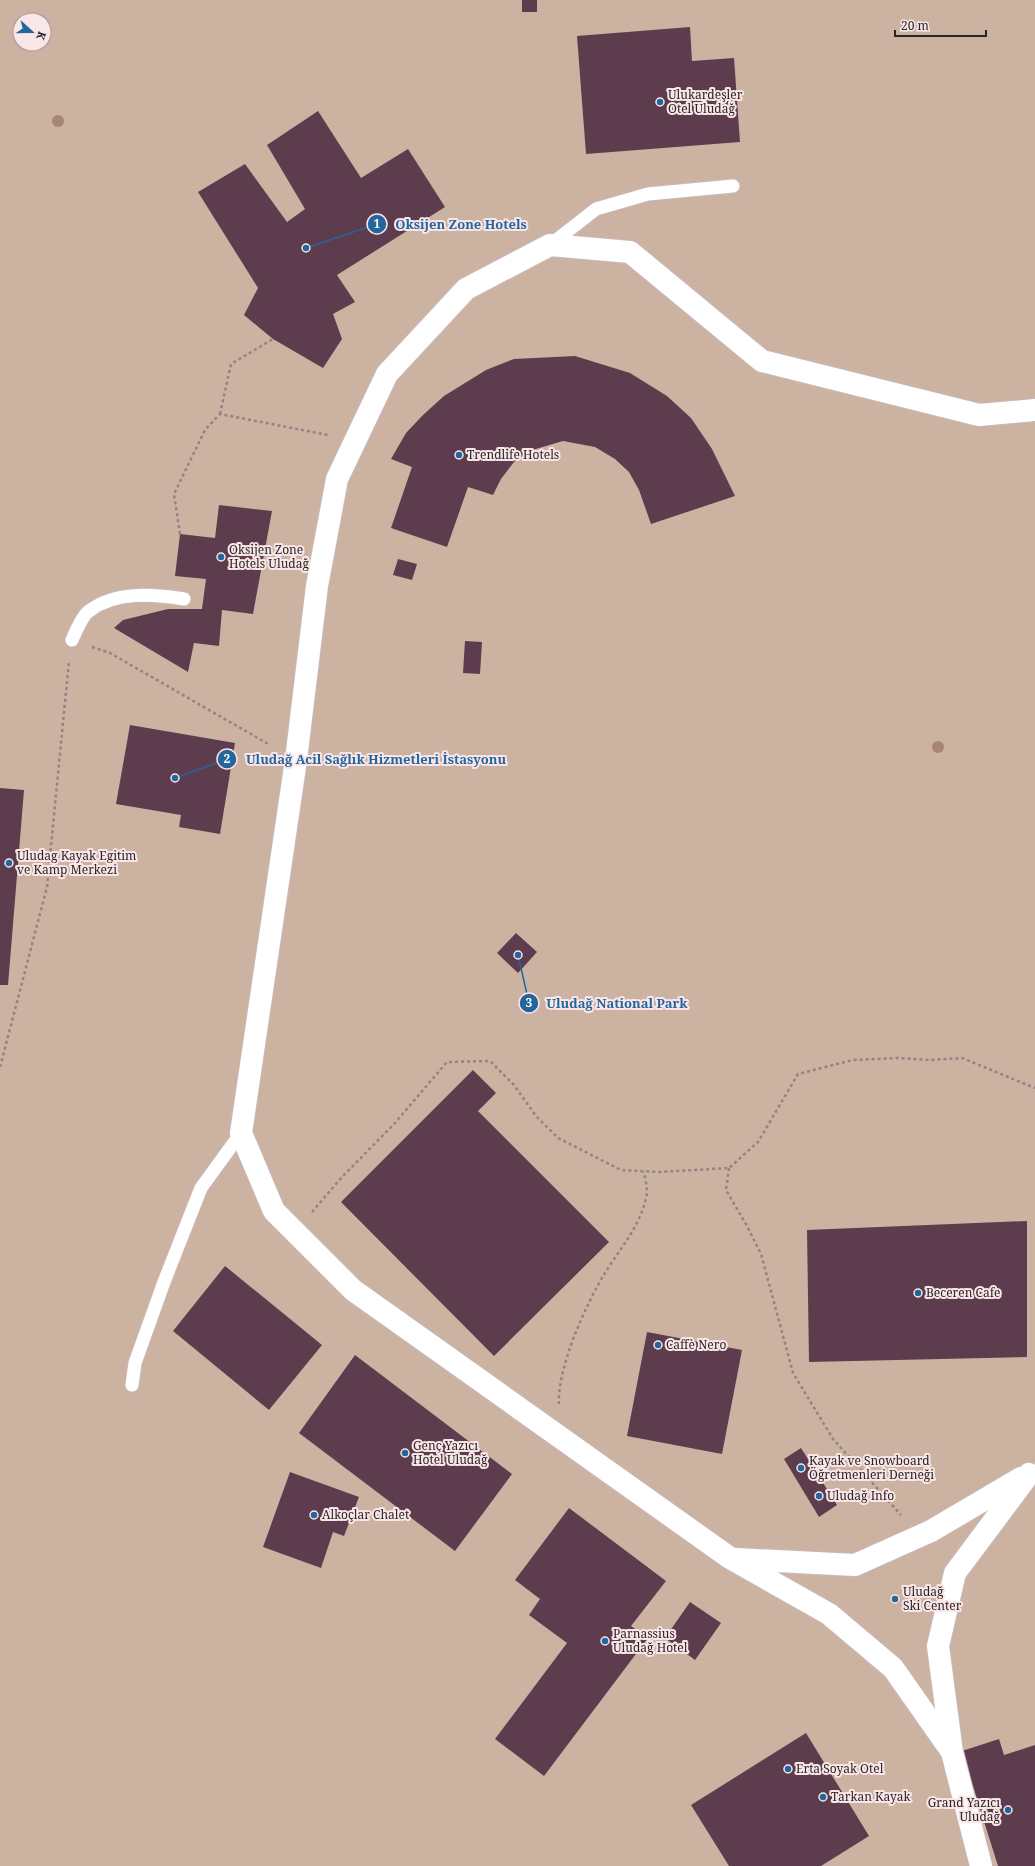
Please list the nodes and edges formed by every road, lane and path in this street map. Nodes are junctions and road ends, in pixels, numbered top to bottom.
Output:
1 (733, 186) dead end
2 (550, 245) junction
3 (273, 339) dead end
4 (1035, 410) edge
5 (220, 414) junction
6 (356, 440) junction
7 (180, 534) dead end
8 (184, 599) dead end
9 (72, 640) junction
10 (296, 760) junction
11 (0, 1067) edge
12 (1035, 1088) edge
13 (241, 1133) junction
14 (729, 1168) junction
15 (644, 1172) junction
16 (293, 1230) junction
17 (132, 1385) dead end
18 (561, 1438) junction
19 (1032, 1472) edge
20 (921, 1536) junction
21 (730, 1558) junction
22 (952, 1752) junction
23 (981, 1866) edge

1 - 2 lane
2 - 4 street
2 - 6 street
3 - 5 path
5 - 6 path
5 - 7 path
6 - 10 street
8 - 9 lane
9 - 10 path
9 - 11 path
10 - 13 street
12 - 14 path
13 - 16 street
13 - 17 lane
14 - 15 path
14 - 20 path
15 - 16 path
15 - 18 path
16 - 18 street
18 - 21 street
19 - 20 street
19 - 22 street
20 - 21 street
21 - 22 street
22 - 23 street

